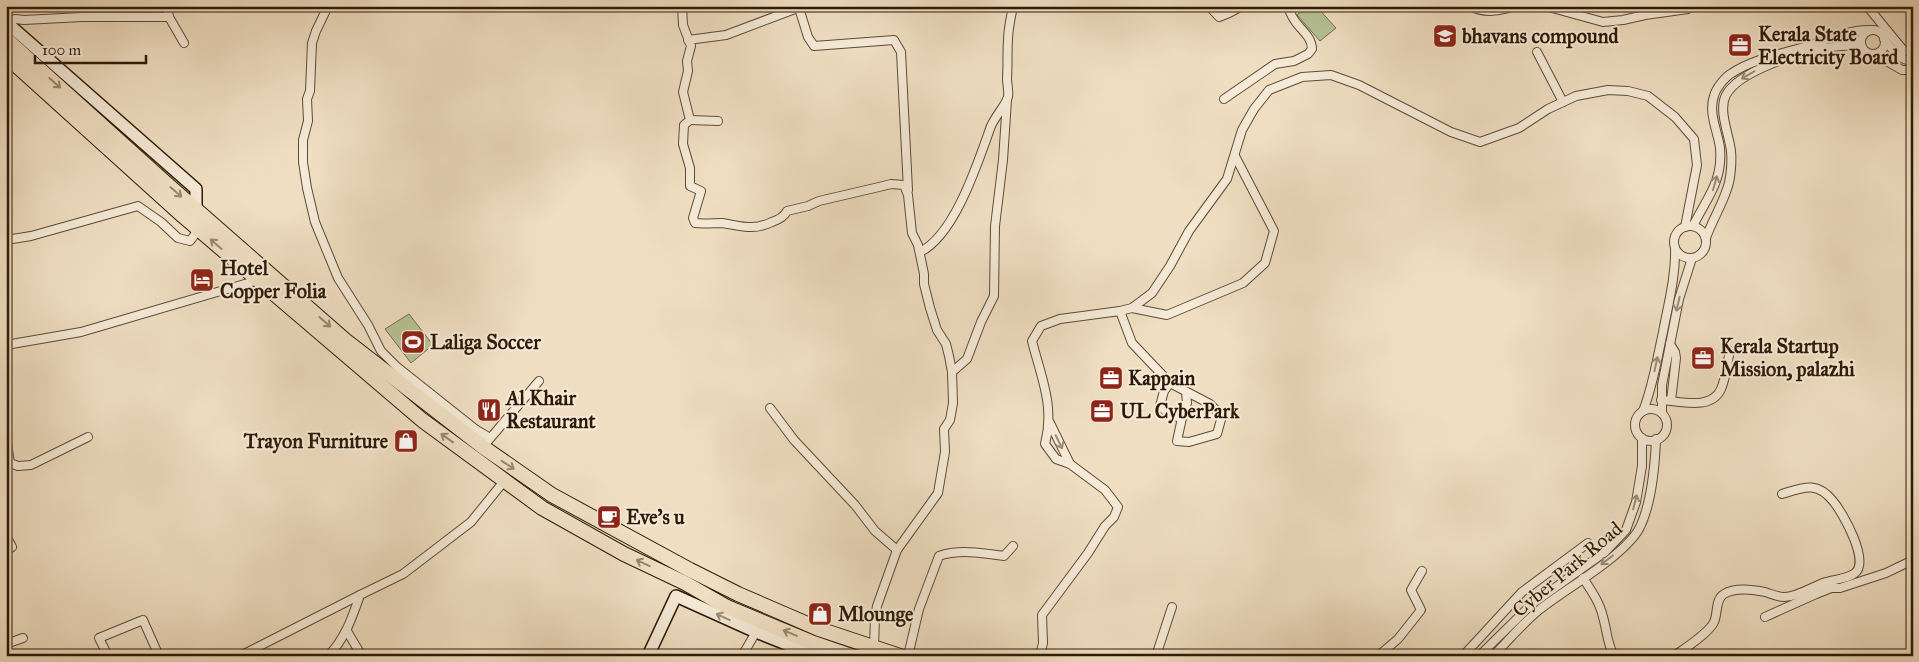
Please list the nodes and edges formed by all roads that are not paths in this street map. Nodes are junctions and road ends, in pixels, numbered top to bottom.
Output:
1 (167, 6) edge
2 (328, 6) edge
3 (682, 6) edge
4 (1013, 6) edge
5 (1209, 6) edge
6 (1242, 6) edge
7 (1287, 6) edge
8 (1470, 6) edge
9 (1515, 6) edge
10 (1545, 6) edge
11 (1692, 6) edge
12 (1867, 6) edge
13 (801, 7) edge
14 (170, 17) junction
15 (8, 23) edge
16 (1870, 30) junction
17 (6, 39) edge
18 (1884, 39) junction
19 (688, 40) junction
20 (184, 43) dead end
21 (1861, 46) junction
22 (1913, 50) edge
23 (1537, 52) dead end
24 (1874, 54) junction
25 (6, 56) edge
26 (1913, 62) edge
27 (1913, 70) edge
28 (1224, 99) dead end
29 (1007, 100) junction
30 (1563, 102) junction
31 (690, 120) junction
32 (718, 121) dead end
33 (1235, 156) junction
34 (908, 195) junction
35 (196, 209) junction
36 (1694, 226) junction
37 (1685, 227) junction
38 (199, 229) junction
39 (1706, 238) junction
40 (6, 240) edge
41 (1675, 248) junction
42 (920, 252) junction
43 (1692, 258) junction
44 (258, 280) junction
45 (1132, 308) junction
46 (1120, 311) junction
47 (1670, 344) junction
48 (6, 345) edge
49 (1730, 351) dead end
50 (952, 372) junction
51 (539, 381) dead end
52 (1170, 383) junction
53 (1186, 392) junction
54 (1661, 400) junction
55 (1671, 401) junction
56 (770, 408) dead end
57 (1643, 411) junction
58 (1662, 414) junction
59 (1182, 418) junction
60 (1048, 420) junction
61 (6, 436) edge
62 (88, 437) dead end
63 (1642, 438) junction
64 (1656, 439) junction
65 (487, 443) junction
66 (8, 463) edge
67 (1070, 464) junction
68 (505, 480) junction
69 (1782, 494) dead end
70 (6, 536) edge
71 (1588, 543) dead end
72 (1013, 546) dead end
73 (897, 550) junction
74 (6, 551) edge
75 (1913, 560) edge
76 (1422, 572) dead end
77 (1583, 578) junction
78 (360, 596) junction
79 (1799, 597) junction
80 (1172, 607) dead end
81 (1765, 617) dead end
82 (347, 631) junction
83 (756, 632) junction
84 (23, 638) dead end
85 (6, 644) edge
86 (874, 647) junction
87 (108, 656) edge
88 (158, 656) edge
89 (240, 656) edge
90 (328, 656) edge
91 (357, 656) edge
92 (648, 656) edge
93 (742, 656) edge
94 (816, 656) edge
95 (852, 656) edge
96 (900, 656) edge
97 (908, 656) edge
98 (1040, 656) edge
99 (1156, 656) edge
100 (1378, 656) edge
101 (1463, 656) edge
102 (1480, 656) edge
103 (1493, 656) edge
104 (1614, 656) edge
105 (1674, 656) edge

1 - 14 street
2 - 65 street
3 - 19 street
4 - 29 street
5 - 6 street
7 - 28 street
8 - 9 street
10 - 11 street
12 - 22 street
13 - 19 street
13 - 34 street
14 - 15 street
14 - 20 street
15 - 35 street
16 - 18 street
16 - 21 street
36 -> 16 street
17 -> 35 highway
18 - 24 street
18 - 26 street
19 - 31 street
21 - 24 street
21 -> 39 street
23 - 30 street
24 - 27 street
25 - 38 highway
29 - 42 street
29 - 50 street
30 - 33 street
30 - 37 street
31 - 32 street
31 - 34 street
33 - 45 street
33 - 45 street
34 - 42 street
35 -> 65 highway
36 - 37 street
36 - 39 street
37 - 41 street
38 - 40 street
44 -> 38 highway
39 - 43 street
41 - 43 street
57 -> 41 street
42 - 50 street
43 -> 47 street
44 - 48 street
68 -> 44 highway
45 - 46 street
46 - 52 street
46 - 60 street
47 - 54 street
47 - 55 street
49 - 55 street
50 - 73 street
51 - 65 street
52 - 53 street
52 - 59 street
53 - 59 street
53 - 59 street
54 - 55 street
54 - 58 street
56 - 73 street
57 - 58 street
57 - 63 street
58 - 64 street
60 -> 67 street
60 - 67 street
61 - 66 street
62 - 66 street
63 - 64 street
102 -> 63 street
64 -> 77 street, Cyber Park Road
65 -> 86 highway
67 - 98 street
68 - 78 street
95 -> 68 highway
69 - 79 street
70 - 74 street
71 - 101 street
72 - 97 street
73 - 86 street
75 - 79 street
76 - 100 street
77 - 103 street, Cyber Park Road
77 - 104 street
78 - 82 street
78 - 89 street
79 - 81 street
79 - 105 street
80 - 99 street
82 - 90 street
82 - 91 street
83 -> 92 street
83 - 93 street
83 - 94 street
84 - 85 street
86 - 96 highway
87 - 88 street

